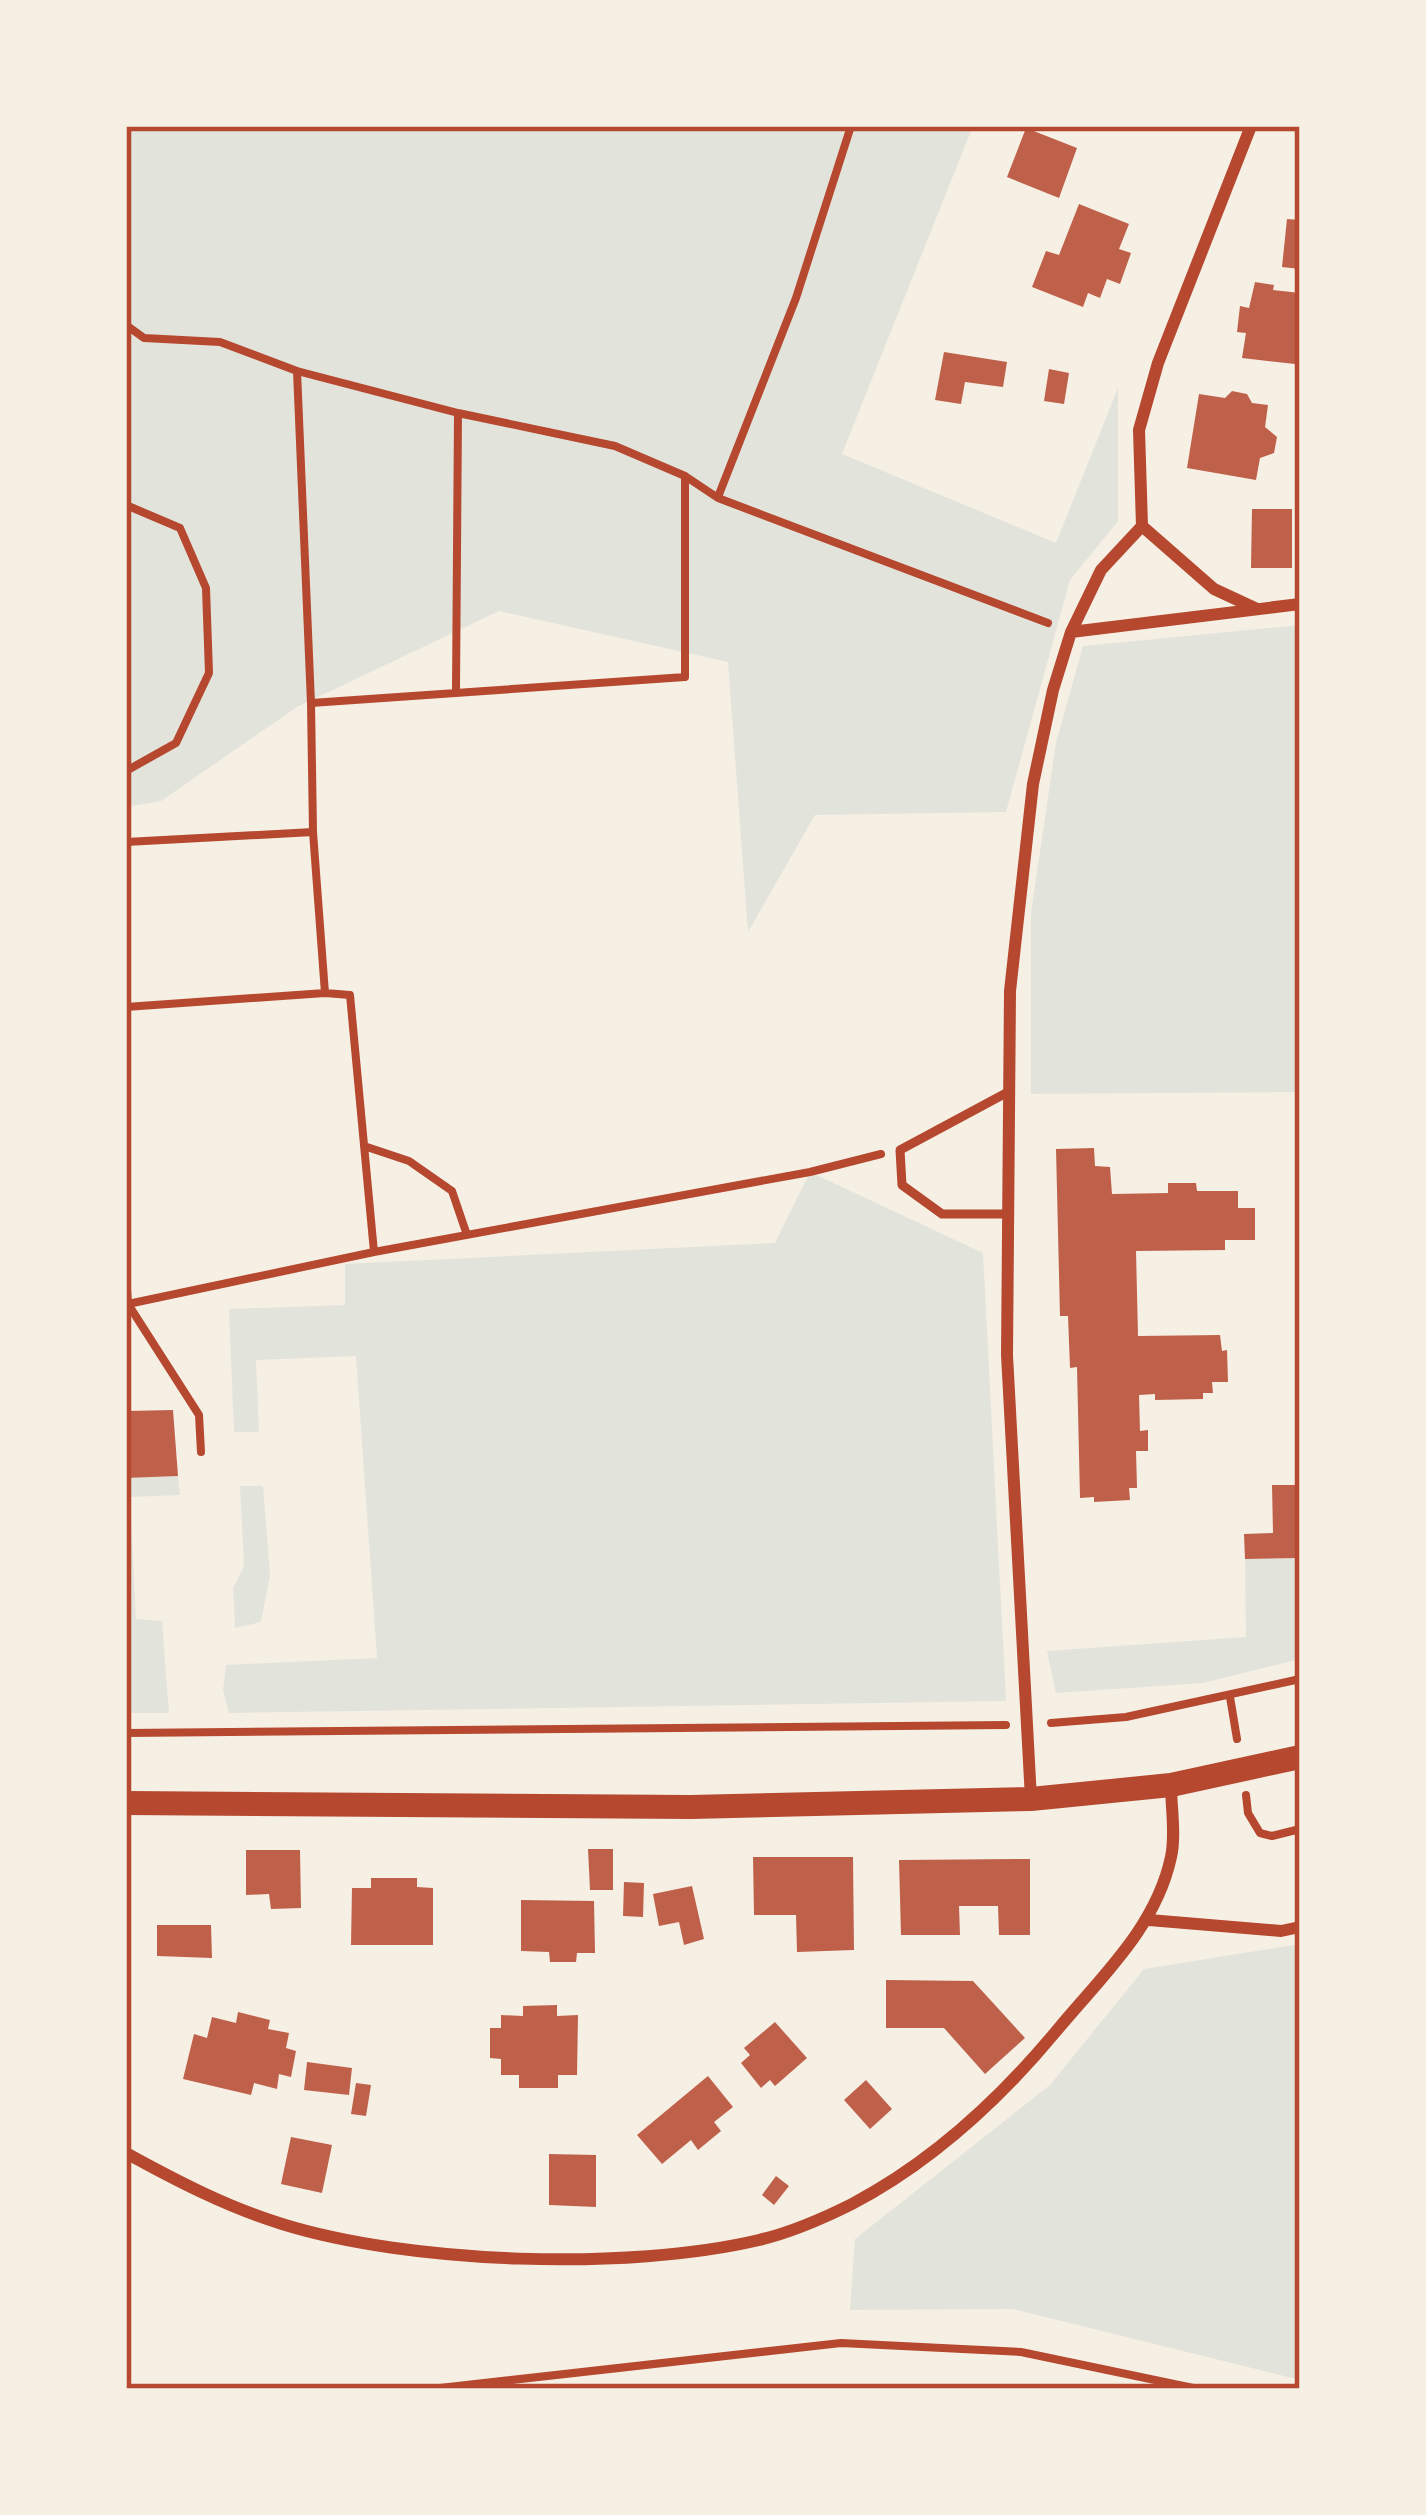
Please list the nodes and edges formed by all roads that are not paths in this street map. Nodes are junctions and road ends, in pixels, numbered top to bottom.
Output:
1 (1251, 126) edge
2 (1142, 526) junction
3 (1300, 604) edge
4 (1258, 610) junction
5 (1071, 632) junction
6 (1008, 1092) junction
7 (1006, 1214) junction
8 (1300, 1757) edge
9 (1171, 1785) junction
10 (1031, 1799) junction
11 (126, 1803) edge
12 (1149, 1920) junction
13 (1300, 1928) edge
14 (126, 2153) edge

1 - 2 street
2 - 4 street
2 - 5 street
3 - 4 street
4 - 5 street
5 - 6 street
6 - 7 street
6 - 7 lane
7 - 10 street
8 - 9 main road
9 - 10 main road
9 - 12 street
10 - 11 main road
12 - 13 street
12 - 14 street

